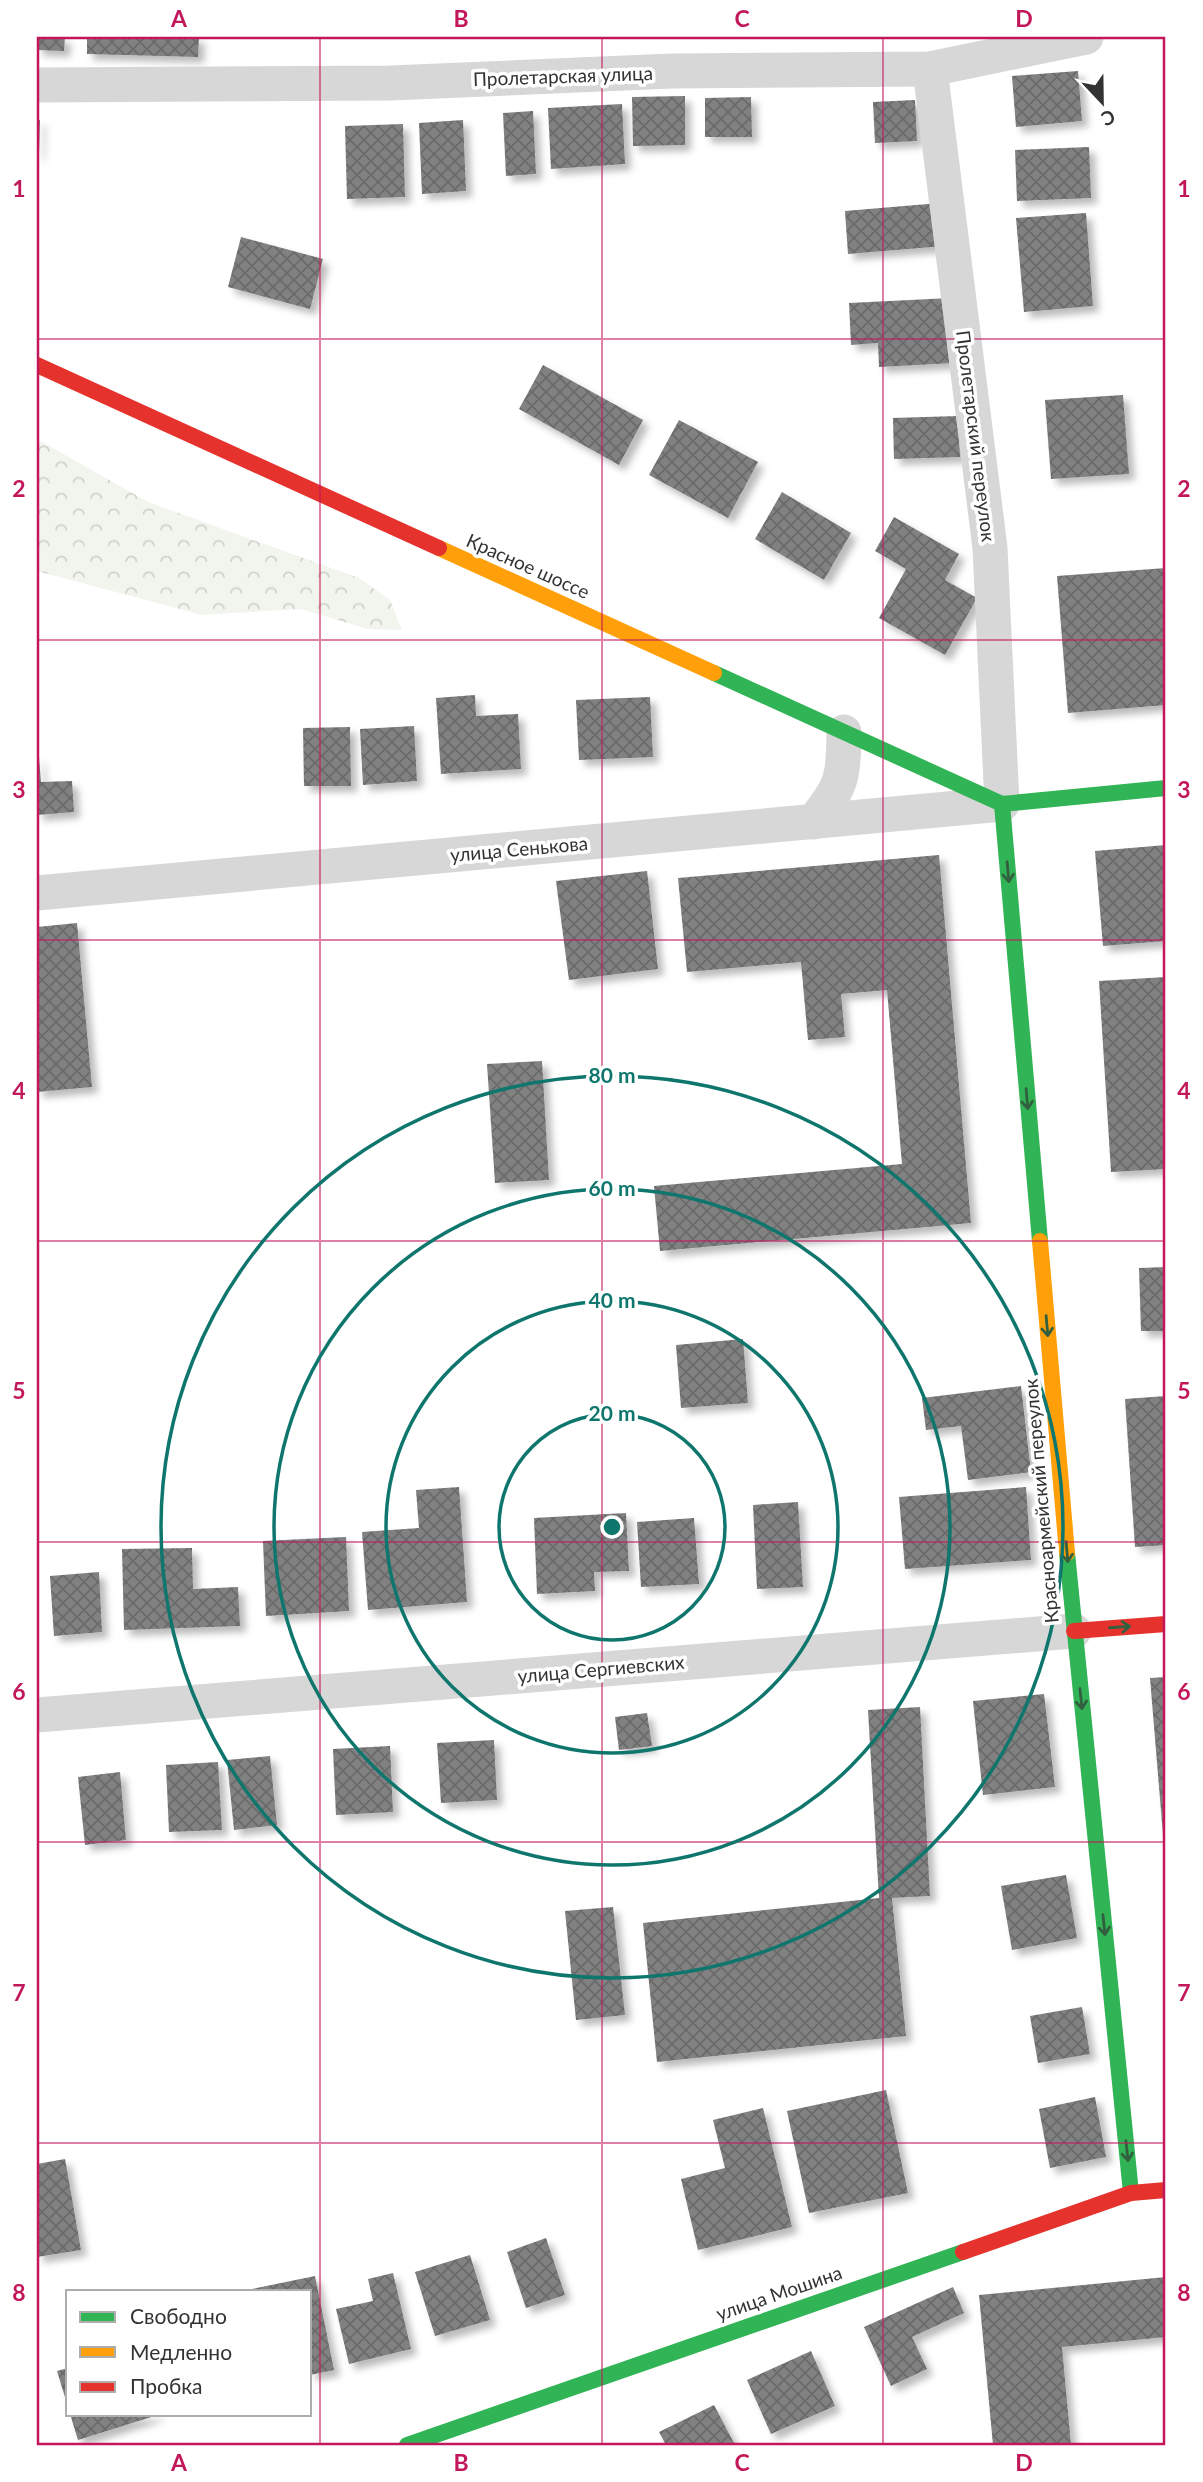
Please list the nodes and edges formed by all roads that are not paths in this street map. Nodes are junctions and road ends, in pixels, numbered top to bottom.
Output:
1 (1086, 37) edge
2 (930, 69) junction
3 (37, 85) edge
4 (37, 365) edge
5 (844, 732) junction
6 (1166, 788) edge
7 (1002, 804) junction
8 (813, 822) junction
9 (37, 893) edge
10 (1166, 1624) edge
11 (1073, 1631) junction
12 (37, 1715) edge
13 (1166, 2190) edge
14 (1131, 2193) junction
15 (407, 2445) edge

1 - 2 street, Пролетарская улица
2 - 3 street, Пролетарская улица
2 - 7 street, Пролетарский переулок
4 - 5 street, Красное шоссе
5 - 7 street, Красное шоссе
5 - 8 street
6 - 7 street
7 - 8 street, улица Сенькова
7 -> 11 street, Красноармейский переулок
8 - 9 street, улица Сенькова
11 -> 10 street, улица Сергиевских
11 - 12 street, улица Сергиевских
11 -> 14 street, Красноармейский переулок
13 - 14 street, улица Мошина
14 - 15 street, улица Мошина

